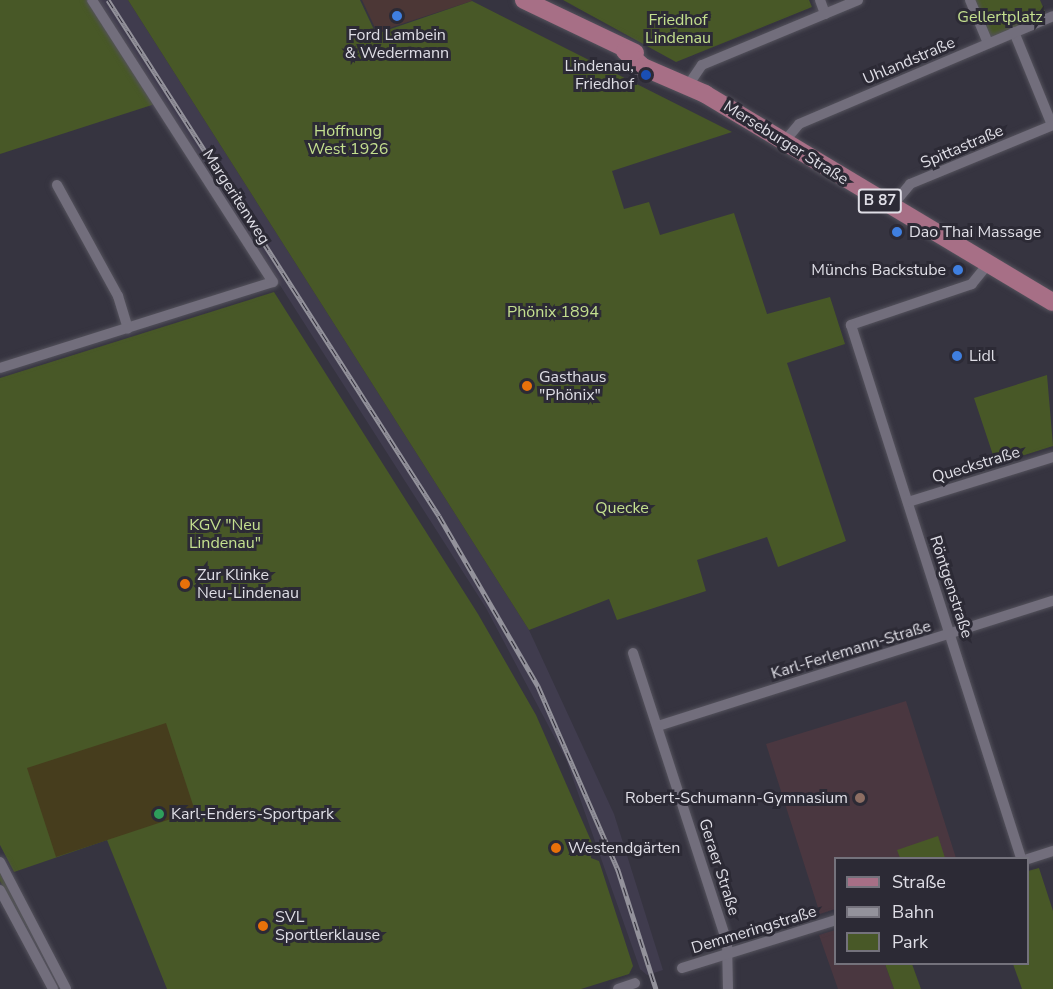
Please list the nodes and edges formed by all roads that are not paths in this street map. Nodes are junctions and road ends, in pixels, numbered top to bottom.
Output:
1 (92, 0) edge
2 (524, 0) edge
3 (820, 0) edge
4 (858, 0) edge
5 (970, 0) edge
6 (825, 14) junction
7 (1053, 16) edge
8 (1014, 32) junction
9 (988, 43) junction
10 (681, 81) junction
11 (1053, 125) edge
12 (784, 142) junction
13 (57, 185) dead end
14 (891, 207) junction
15 (988, 264) junction
16 (1053, 302) edge
17 (128, 328) junction
18 (0, 368) edge
19 (1053, 457) edge
20 (908, 502) junction
21 (1053, 601) edge
22 (951, 635) junction
23 (633, 653) dead end
24 (658, 726) junction
25 (1053, 851) edge
26 (1021, 857) edge
27 (1029, 859) edge
28 (0, 862) edge
29 (0, 890) edge
30 (834, 921) edge
31 (726, 954) junction
32 (682, 968) dead end
33 (635, 983) dead end
34 (53, 989) edge
35 (66, 989) edge
36 (618, 989) edge
37 (728, 989) edge

1 - 17 street, Margeritenweg
2 - 10 main road, Merseburger Straße / B 87
3 - 6 street
4 - 6 street
5 - 9 street
6 - 10 street
7 - 8 street, Uhlandstraße
8 - 9 street, Uhlandstraße
8 - 11 street
9 - 12 street, Uhlandstraße
10 - 12 main road, Merseburger Straße / B 87
11 - 14 street, Spittastraße
12 - 14 main road, Merseburger Straße / B 87
13 - 17 street
14 - 15 main road, Merseburger Straße / B 87
15 - 16 main road, Merseburger Straße / B 87
15 - 20 street, Röntgenstraße
17 - 18 street, Margeritenweg
19 - 20 street, Queckstraße
20 - 22 street, Röntgenstraße
21 - 22 street, Karl-Ferlemann-Straße
22 - 24 street, Karl-Ferlemann-Straße
22 - 26 street, Röntgenstraße
23 - 24 street, Geraer Straße
24 - 31 street, Geraer Straße
25 - 27 street
28 - 35 street
29 - 34 street
30 - 31 street, Demmeringstraße
31 - 32 street, Demmeringstraße
31 - 37 street, Geraer Straße
33 - 36 street

